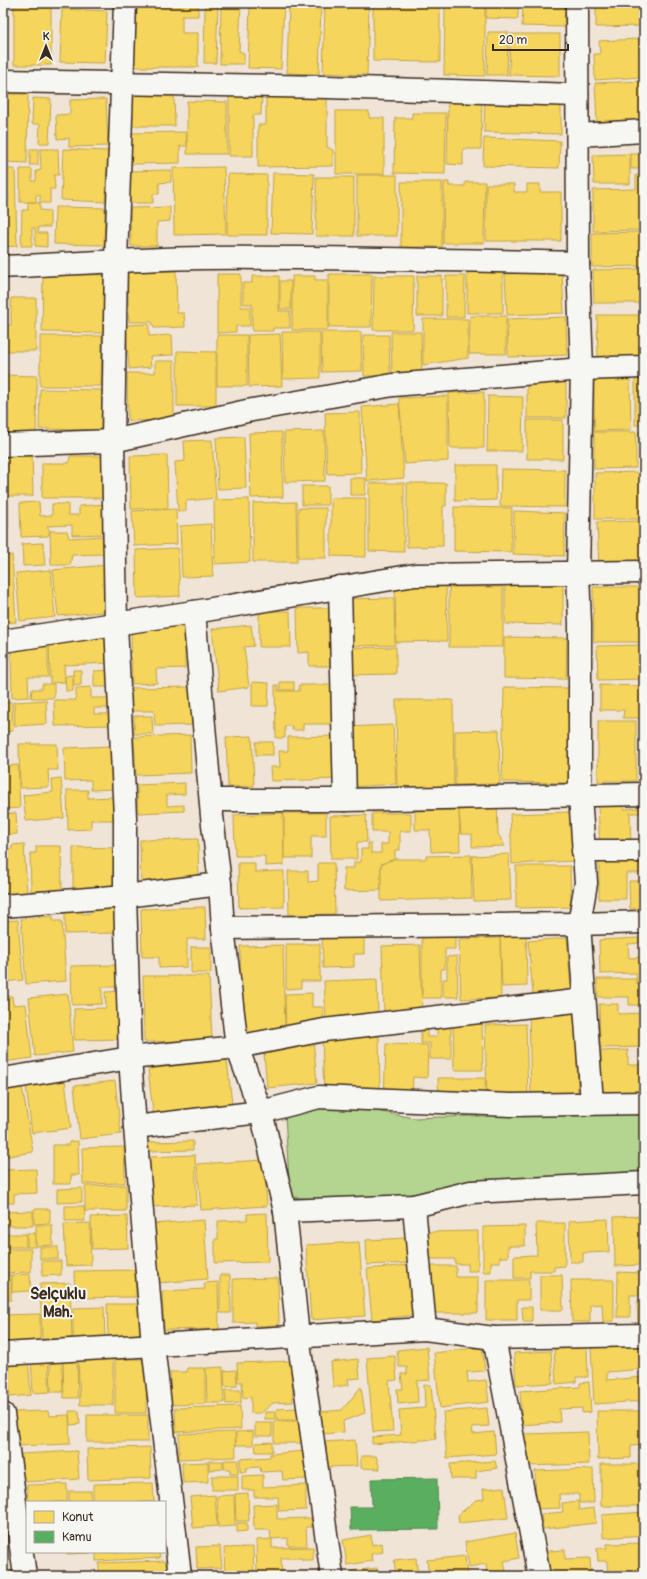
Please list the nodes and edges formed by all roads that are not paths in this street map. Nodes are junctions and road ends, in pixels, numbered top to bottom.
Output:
1 (125, 3) edge
2 (577, 3) edge
3 (3, 81) edge
4 (124, 84) junction
5 (577, 95) junction
6 (644, 131) edge
7 (578, 135) junction
8 (116, 261) junction
9 (578, 263) junction
10 (3, 267) edge
11 (644, 367) edge
12 (582, 369) junction
13 (113, 441) junction
14 (3, 445) edge
15 (644, 572) edge
16 (578, 573) junction
17 (340, 587) junction
18 (194, 612) junction
19 (116, 624) junction
20 (3, 640) edge
21 (644, 794) edge
22 (580, 795) junction
23 (211, 800) junction
24 (345, 800) junction
25 (583, 851) junction
26 (644, 851) edge
27 (220, 884) junction
28 (124, 896) junction
29 (3, 906) edge
30 (644, 922) edge
31 (579, 924) junction
32 (223, 928) junction
33 (584, 1000) junction
34 (237, 1047) junction
35 (130, 1058) junction
36 (3, 1079) edge
37 (644, 1102) edge
38 (592, 1103) junction
39 (261, 1112) junction
40 (135, 1127) junction
41 (644, 1183) edge
42 (414, 1206) junction
43 (285, 1211) junction
44 (424, 1329) junction
45 (644, 1334) edge
46 (298, 1336) junction
47 (494, 1338) junction
48 (153, 1345) junction
49 (3, 1354) edge
50 (3, 1414) edge
51 (25, 1576) edge
52 (180, 1576) edge
53 (332, 1576) edge
54 (539, 1576) edge

1 - 4 street
2 - 5 street
3 - 4 street
4 - 5 street
4 - 8 street
5 - 7 street
6 - 7 street
7 - 9 street
8 - 9 street
8 - 10 street
8 - 13 street
9 - 12 street
11 - 12 street
12 - 13 street
12 - 16 street
13 - 14 street
13 - 19 street
15 - 16 street
16 - 17 street
16 - 22 street
17 - 18 street
17 - 24 street
18 - 19 street
18 - 23 street
19 - 20 street
19 - 28 street
21 - 22 street
22 - 24 street
22 - 25 street
23 - 24 street
23 - 27 street
25 - 26 street
25 - 31 street
27 - 28 street
27 - 32 street
28 - 29 street
28 - 35 street
30 - 31 street
31 - 32 street
31 - 33 street
32 - 34 street
33 - 34 street
33 - 38 street
34 - 35 street
34 - 39 street
35 - 36 street
35 - 40 street
37 - 38 street
38 - 39 street
39 - 40 street
39 - 43 street
40 - 48 street
41 - 42 street
42 - 43 street
42 - 44 street
43 - 46 street
44 - 46 street
44 - 47 street
45 - 47 street
46 - 48 street
46 - 53 street
47 - 54 street
48 - 49 street
48 - 52 street
50 - 51 street

